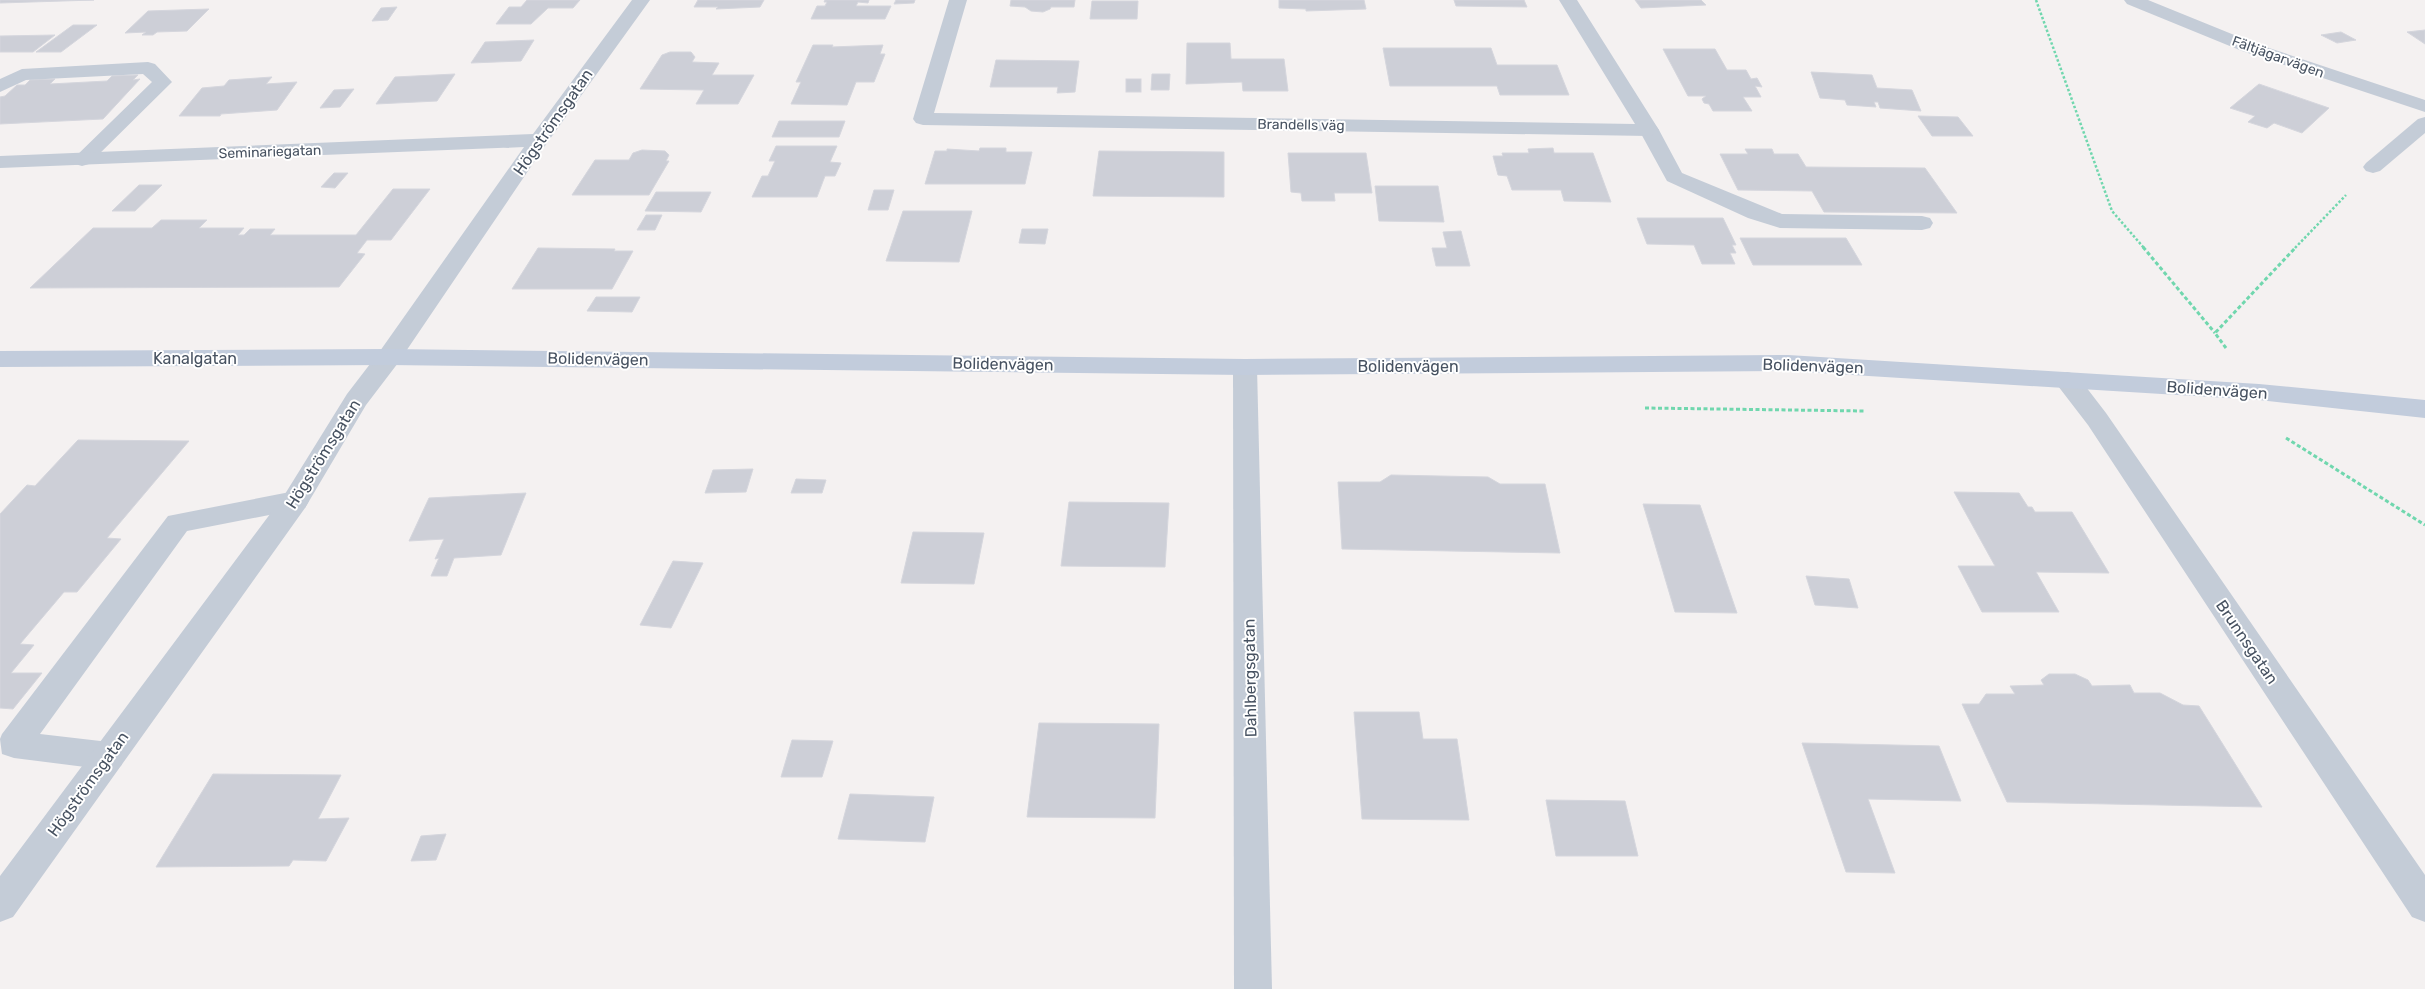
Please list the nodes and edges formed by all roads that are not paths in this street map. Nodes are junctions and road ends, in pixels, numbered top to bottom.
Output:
1 (641, 0) edge
2 (958, 0) edge
3 (1568, 0) edge
4 (2133, 0) edge
5 (0, 86) edge
6 (2425, 106) edge
7 (2425, 123) edge
8 (1649, 130) junction
9 (540, 140) junction
10 (82, 160) junction
11 (0, 162) edge
12 (2373, 167) dead end
13 (1922, 223) dead end
14 (389, 357) junction
15 (0, 359) edge
16 (1245, 367) junction
17 (2067, 380) junction
18 (2425, 409) edge
19 (296, 501) junction
20 (109, 756) junction
21 (0, 905) edge
22 (2425, 905) edge
23 (1253, 989) edge

1 - 9 street, Högströmsgatan
2 - 8 street, Brandells väg
3 - 8 street
4 - 6 street, Fältjägarvägen
5 - 10 street
7 - 12 street
8 - 13 street
9 - 10 street, Seminariegatan
9 - 14 street, Högströmsgatan
10 - 11 street, Seminariegatan
14 - 15 main road, Kanalgatan
14 - 16 main road, Bolidenvägen
14 - 19 street, Högströmsgatan
16 - 17 main road, Bolidenvägen
16 - 23 street, Dahlbergsgatan
17 - 18 main road, Bolidenvägen
17 - 22 street, Brunnsgatan
19 - 20 street, Högströmsgatan
19 - 20 street
20 - 21 street, Högströmsgatan

